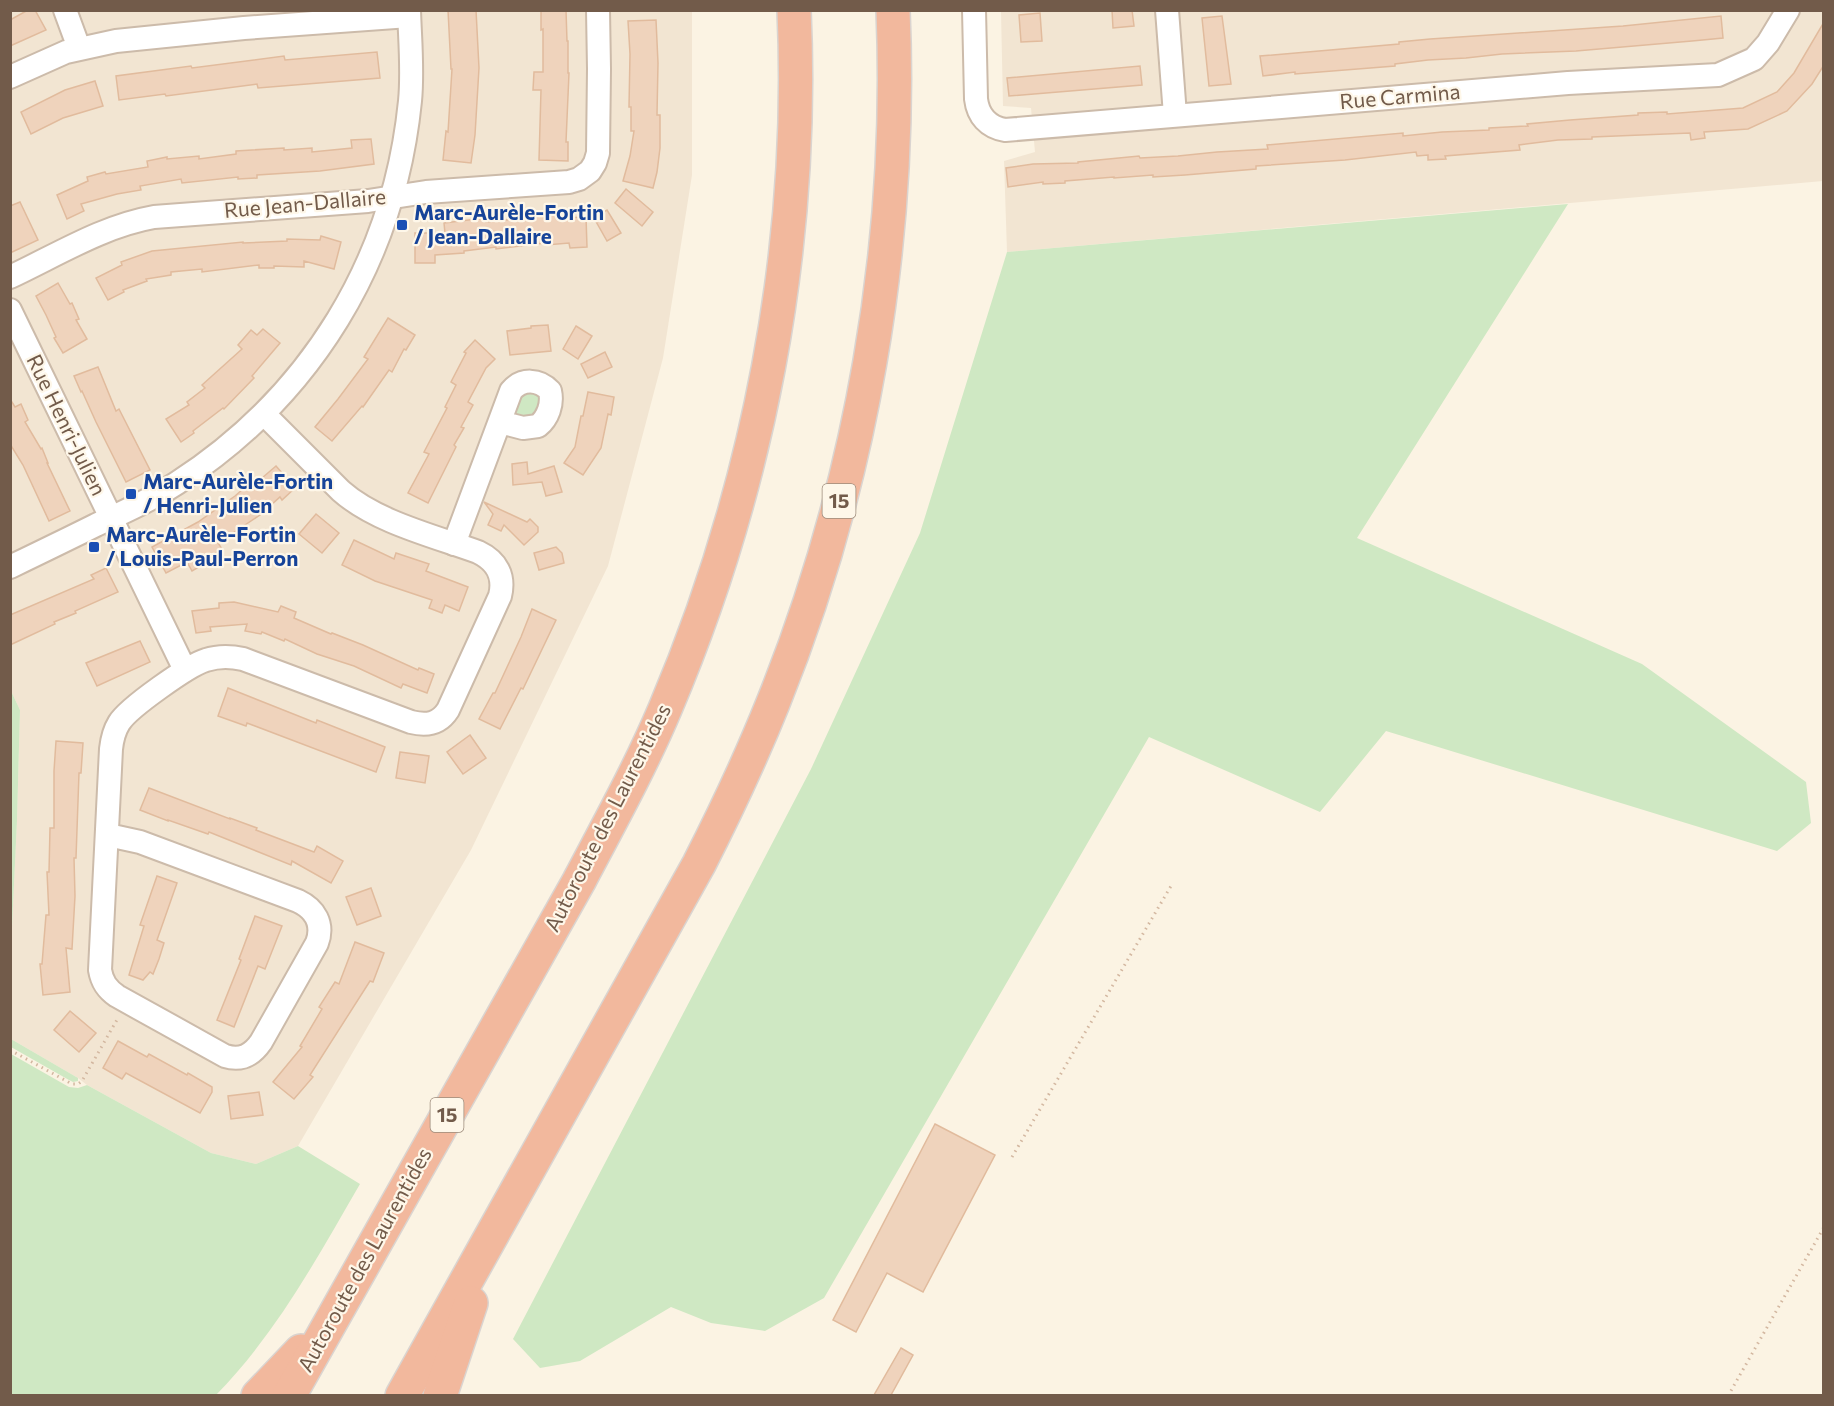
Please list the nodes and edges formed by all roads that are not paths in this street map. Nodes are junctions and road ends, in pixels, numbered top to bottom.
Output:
1 (65, 10) edge
2 (598, 10) edge
3 (794, 10) edge
4 (893, 10) edge
5 (974, 10) edge
6 (1167, 10) edge
7 (1788, 10) edge
8 (409, 13) edge
9 (242, 19) edge
10 (79, 48) junction
11 (10, 77) edge
12 (1175, 115) junction
13 (392, 196) junction
14 (10, 277) edge
15 (10, 309) edge
16 (264, 414) junction
17 (500, 422) dead end
18 (111, 518) junction
19 (454, 544) junction
20 (10, 567) edge
21 (185, 670) junction
22 (108, 835) junction
23 (496, 1225) junction
24 (333, 1317) junction
25 (258, 1395) edge
26 (289, 1395) edge
27 (402, 1395) edge
28 (440, 1395) edge

1 - 10 street
2 - 13 street, Rue Jean-Dallaire
3 - 24 highway, Autoroute des Laurentides / 15
4 - 23 highway, 15
5 - 12 street, Rue Carmina
6 - 12 street
7 - 12 street, Rue Carmina
8 - 9 street
8 - 13 street
9 - 10 street
10 - 11 street
13 - 14 street, Rue Jean-Dallaire
13 - 16 street
15 - 18 street, Rue Henri-Julien
16 - 18 street
16 - 19 street
17 - 19 street
18 - 20 street
18 - 21 street, Rue Henri-Julien
19 - 21 street
21 - 22 street
22 - 22 street
23 - 27 highway, 15
23 - 28 highway
24 - 25 highway
24 - 26 highway, Autoroute des Laurentides / 15

